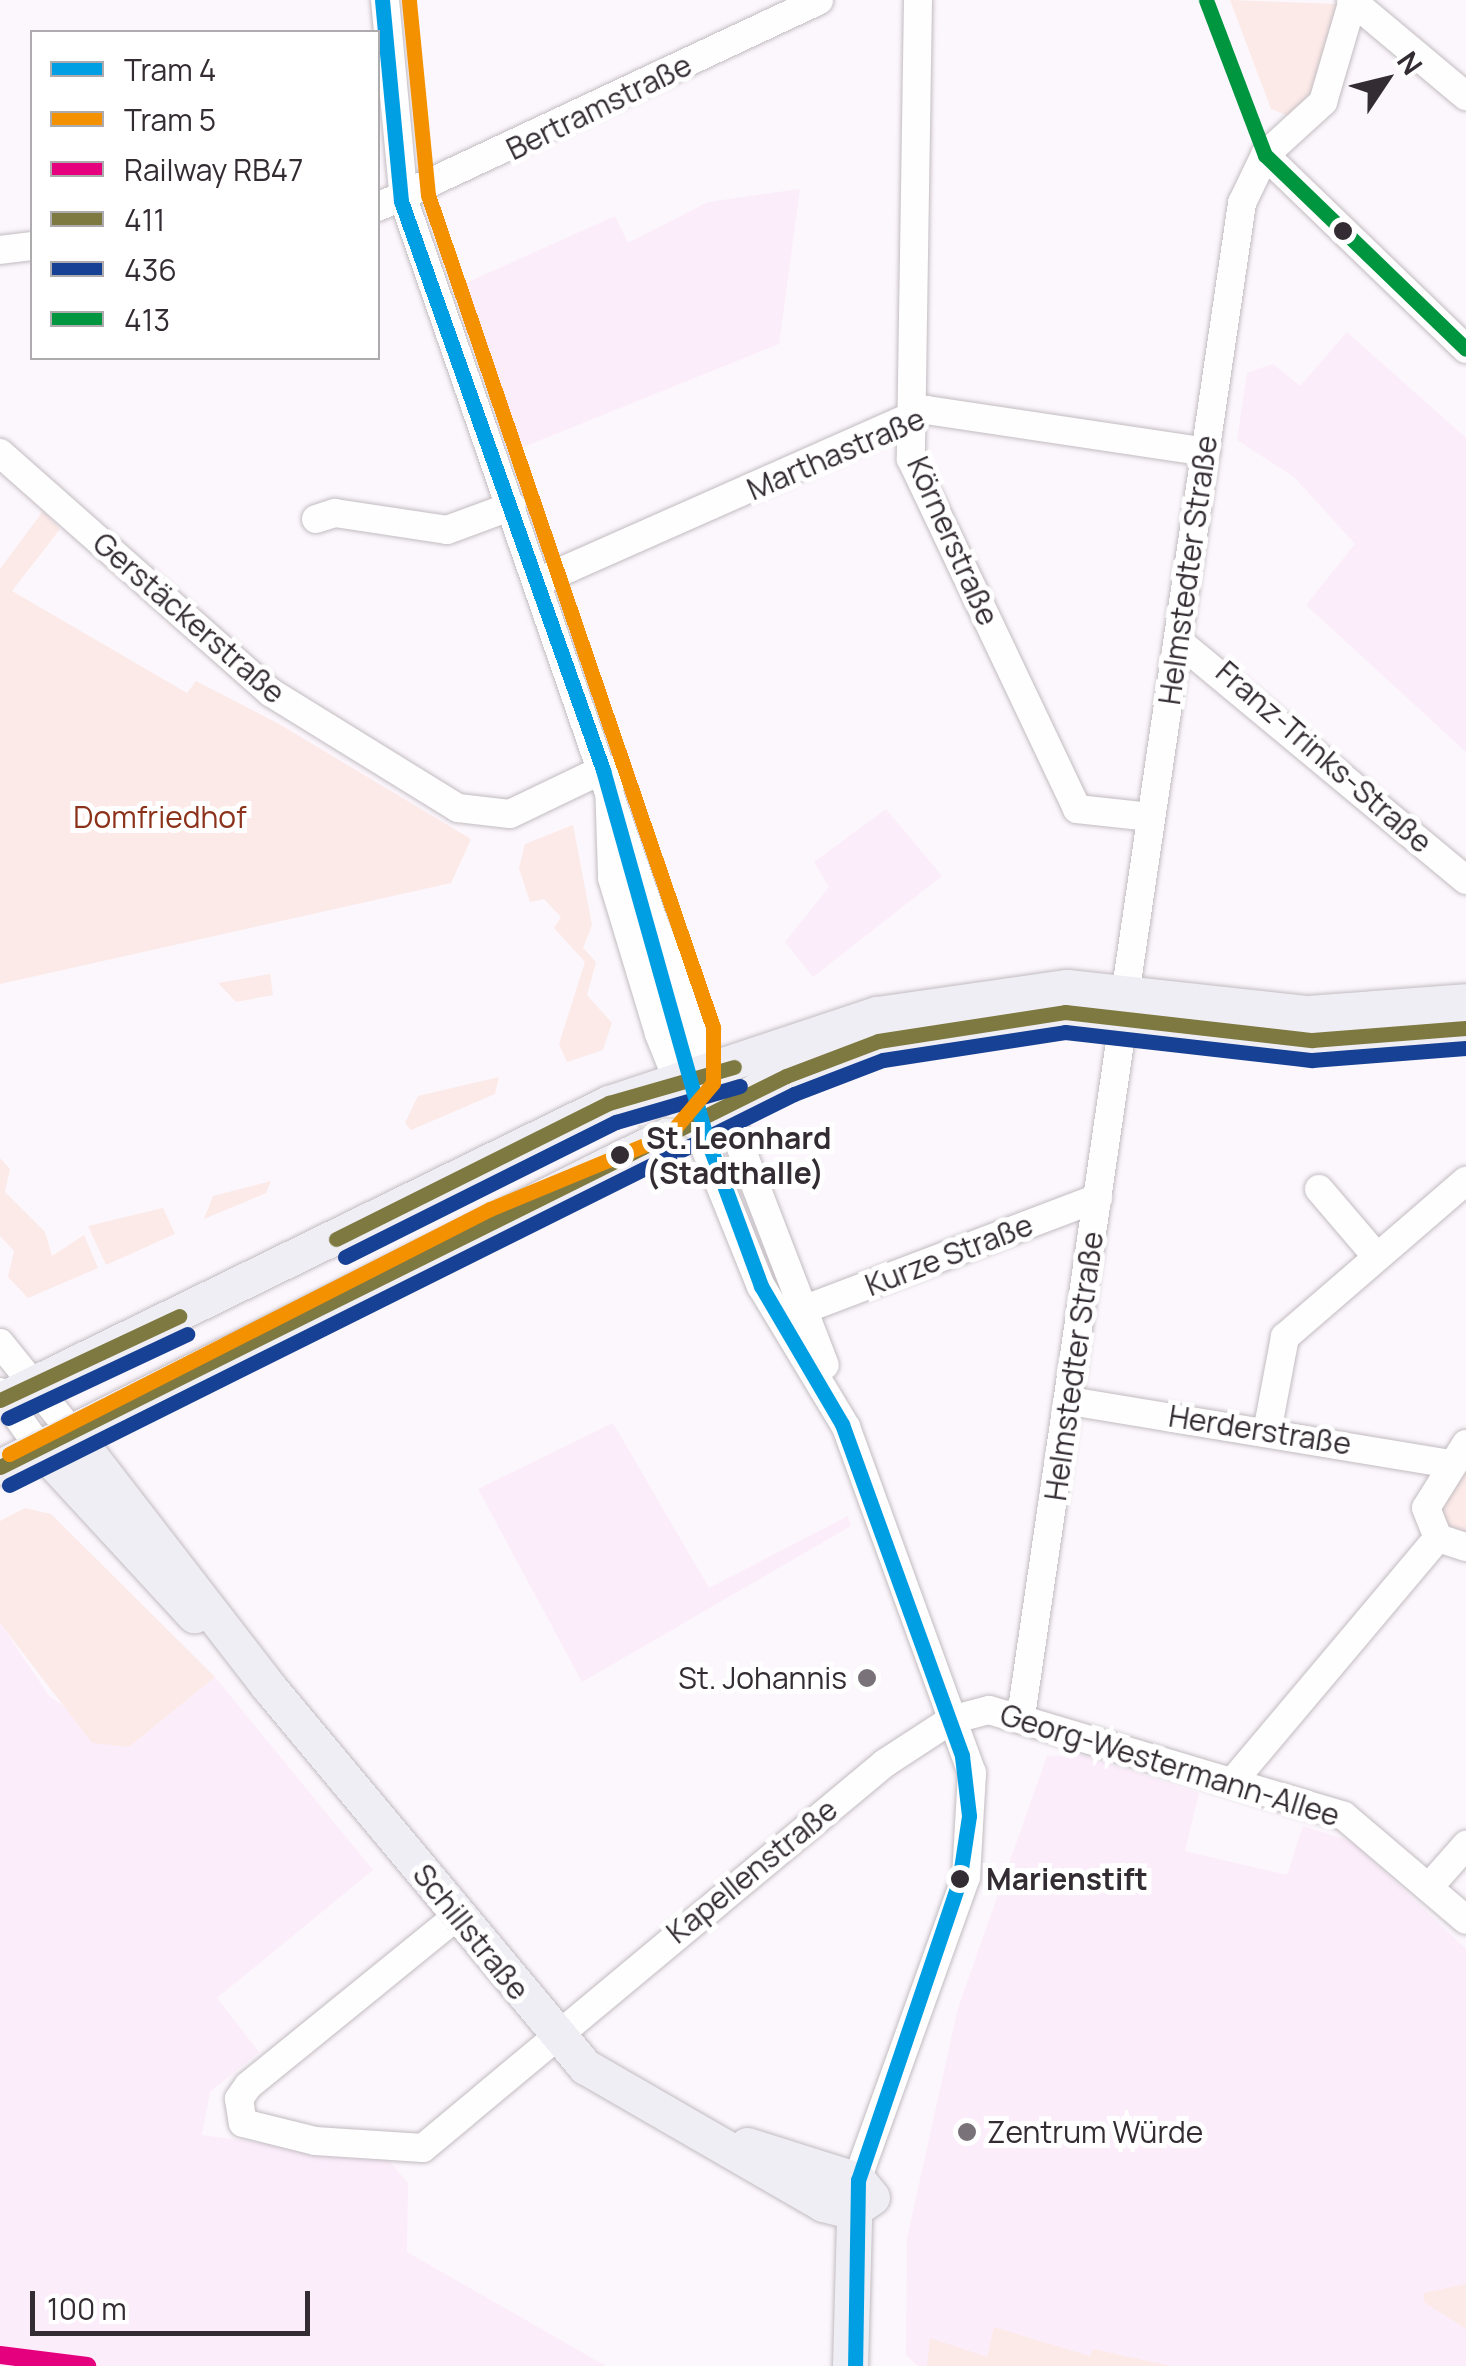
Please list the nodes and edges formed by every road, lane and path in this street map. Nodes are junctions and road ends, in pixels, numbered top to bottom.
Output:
1 (386, 0) edge
2 (819, 0) edge
3 (918, 0) edge
4 (1352, 0) edge
5 (1466, 96) edge
6 (1265, 156) junction
7 (391, 204) edge
8 (30, 246) edge
9 (0, 250) edge
10 (1466, 349) edge
11 (910, 419) junction
12 (1206, 452) junction
13 (0, 453) edge
14 (512, 506) junction
15 (316, 519) dead end
16 (540, 581) junction
17 (1178, 640) junction
18 (608, 774) junction
19 (1151, 817) junction
20 (1466, 880) edge
21 (1466, 1001) edge
22 (1125, 1002) junction
23 (1466, 1028) edge
24 (694, 1078) junction
25 (710, 1118) junction
26 (1466, 1181) edge
27 (1319, 1189) dead end
28 (1098, 1198) junction
29 (1377, 1257) junction
30 (800, 1311) junction
31 (0, 1343) edge
32 (10, 1394) edge
33 (1070, 1402) junction
34 (840, 1414) junction
35 (71, 1431) junction
36 (1267, 1432) junction
37 (38, 1448) junction
38 (1457, 1454) edge
39 (0, 1467) edge
40 (1438, 1538) junction
41 (1466, 1547) edge
42 (268, 1686) junction
43 (1021, 1716) junction
44 (956, 1718) junction
45 (1234, 1780) junction
46 (1466, 1845) edge
47 (1430, 1886) junction
48 (457, 1916) junction
49 (1466, 1920) edge
50 (554, 2034) junction
51 (860, 2196) junction
52 (850, 2366) edge
53 (872, 2366) edge

1 - 7 street
2 - 7 street, Bertramstraße
3 - 11 street, Körnerstraße
4 - 5 street
4 - 6 street
6 - 10 street
6 - 12 street, Helmstedter Straße
7 - 14 street
8 - 9 street
11 - 12 street, Marthastraße
11 - 16 street, Marthastraße
11 - 19 street, Körnerstraße
12 - 17 street, Helmstedter Straße
13 - 18 street, Gerstäckerstraße
14 - 15 street
14 - 16 street
16 - 18 street
17 - 19 street, Helmstedter Straße
17 - 20 street, Franz-Trinks-Straße
18 - 24 street
19 - 22 street, Helmstedter Straße
21 - 22 main road
22 - 23 main road
22 - 24 main road
22 - 25 main road
22 - 28 street, Helmstedter Straße
24 - 25 street
24 - 32 main road
25 - 30 street
25 - 34 street
25 - 35 main road
26 - 29 street
27 - 29 street
28 - 30 street, Kurze Straße
28 - 33 street, Helmstedter Straße
29 - 36 street
30 - 34 street
31 - 32 street
32 - 35 street
32 - 37 street
33 - 36 street, Herderstraße
33 - 43 street, Helmstedter Straße
34 - 44 street
35 - 37 main road
35 - 42 main road, Schillstraße
36 - 38 street, Herderstraße
37 - 39 main road
37 - 42 main road, Schillstraße
38 - 40 street
40 - 41 street
40 - 45 street
42 - 48 main road, Schillstraße
43 - 44 street, Georg-Westermann-Allee
43 - 45 street, Georg-Westermann-Allee
44 - 50 street, Kapellenstraße
44 - 51 street
45 - 47 street, Georg-Westermann-Allee
46 - 47 street
47 - 49 street, Georg-Westermann-Allee
48 - 50 main road, Schillstraße
48 - 50 street, Kapellenstraße
50 - 51 main road, Schillstraße
51 - 52 main road
51 - 53 main road

